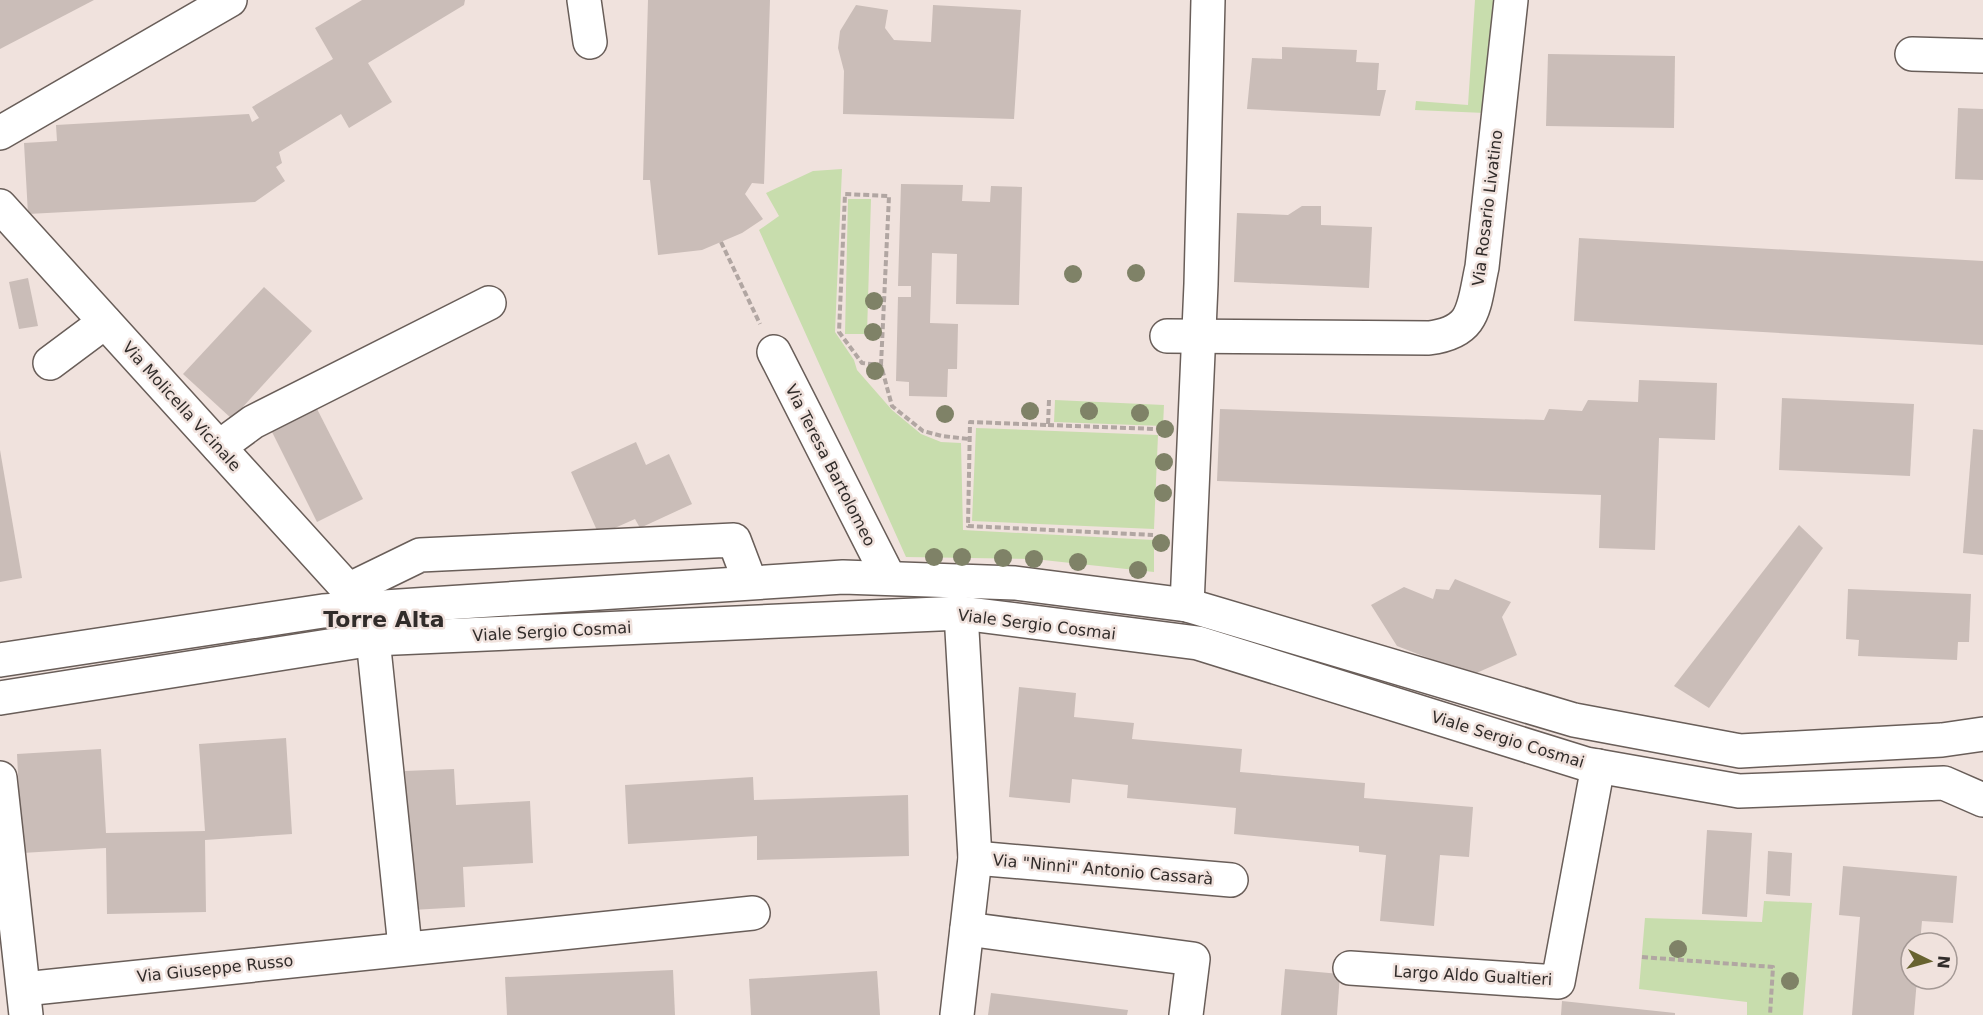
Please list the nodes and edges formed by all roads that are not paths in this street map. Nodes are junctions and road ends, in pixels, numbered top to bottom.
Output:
1 (230, 0) edge
2 (584, 0) edge
3 (1208, 0) edge
4 (1511, 0) edge
5 (590, 42) dead end
6 (1912, 54) dead end
7 (1983, 57) edge
8 (0, 133) edge
9 (0, 206) edge
10 (489, 303) dead end
11 (105, 322) junction
12 (1183, 336) junction
13 (774, 352) road end
14 (50, 363) dead end
15 (219, 447) junction
16 (889, 578) junction
17 (750, 582) junction
18 (356, 599) junction
19 (1187, 605) junction
20 (961, 613) junction
21 (373, 639) junction
22 (0, 660) edge
23 (0, 698) edge
24 (1983, 734) edge
25 (1598, 766) junction
26 (0, 778) edge
27 (1983, 800) edge
28 (975, 858) junction
29 (1230, 880) dead end
30 (753, 913) dead end
31 (967, 929) junction
32 (405, 947) junction
33 (1350, 968) dead end
34 (25, 1002) edge
35 (957, 1015) edge
36 (1186, 1015) edge

1 - 8 street
2 - 5 street
3 - 12 street
4 - 12 street, Via Rosario Livatino
6 - 7 street
9 - 11 street, Via Molicella Vicinale
10 - 15 street
11 - 14 street
11 - 15 street, Via Molicella Vicinale
12 - 19 street
13 - 16 street, Via Teresa Bartolomeo
15 - 18 street, Via Molicella Vicinale
16 - 17 street, Viale Sergio Cosmai
16 - 19 street, Viale Sergio Cosmai
17 - 18 street, Viale Sergio Cosmai
17 - 18 street
18 - 22 street, Viale Sergio Cosmai
19 - 24 street, Viale Sergio Cosmai
20 - 21 street, Viale Sergio Cosmai
20 - 25 street, Viale Sergio Cosmai
20 - 28 street, Via "Ninni" Antonio Cassarà
21 - 23 street, Viale Sergio Cosmai
21 - 32 street
25 - 27 street, Viale Sergio Cosmai
25 - 33 street, Largo Aldo Gualtieri
26 - 34 street
28 - 29 street, Via "Ninni" Antonio Cassarà
28 - 31 street, Via "Ninni" Antonio Cassarà
30 - 32 street, Via Giuseppe Russo
31 - 35 street, Via "Ninni" Antonio Cassarà
31 - 36 street
32 - 34 street, Via Giuseppe Russo

